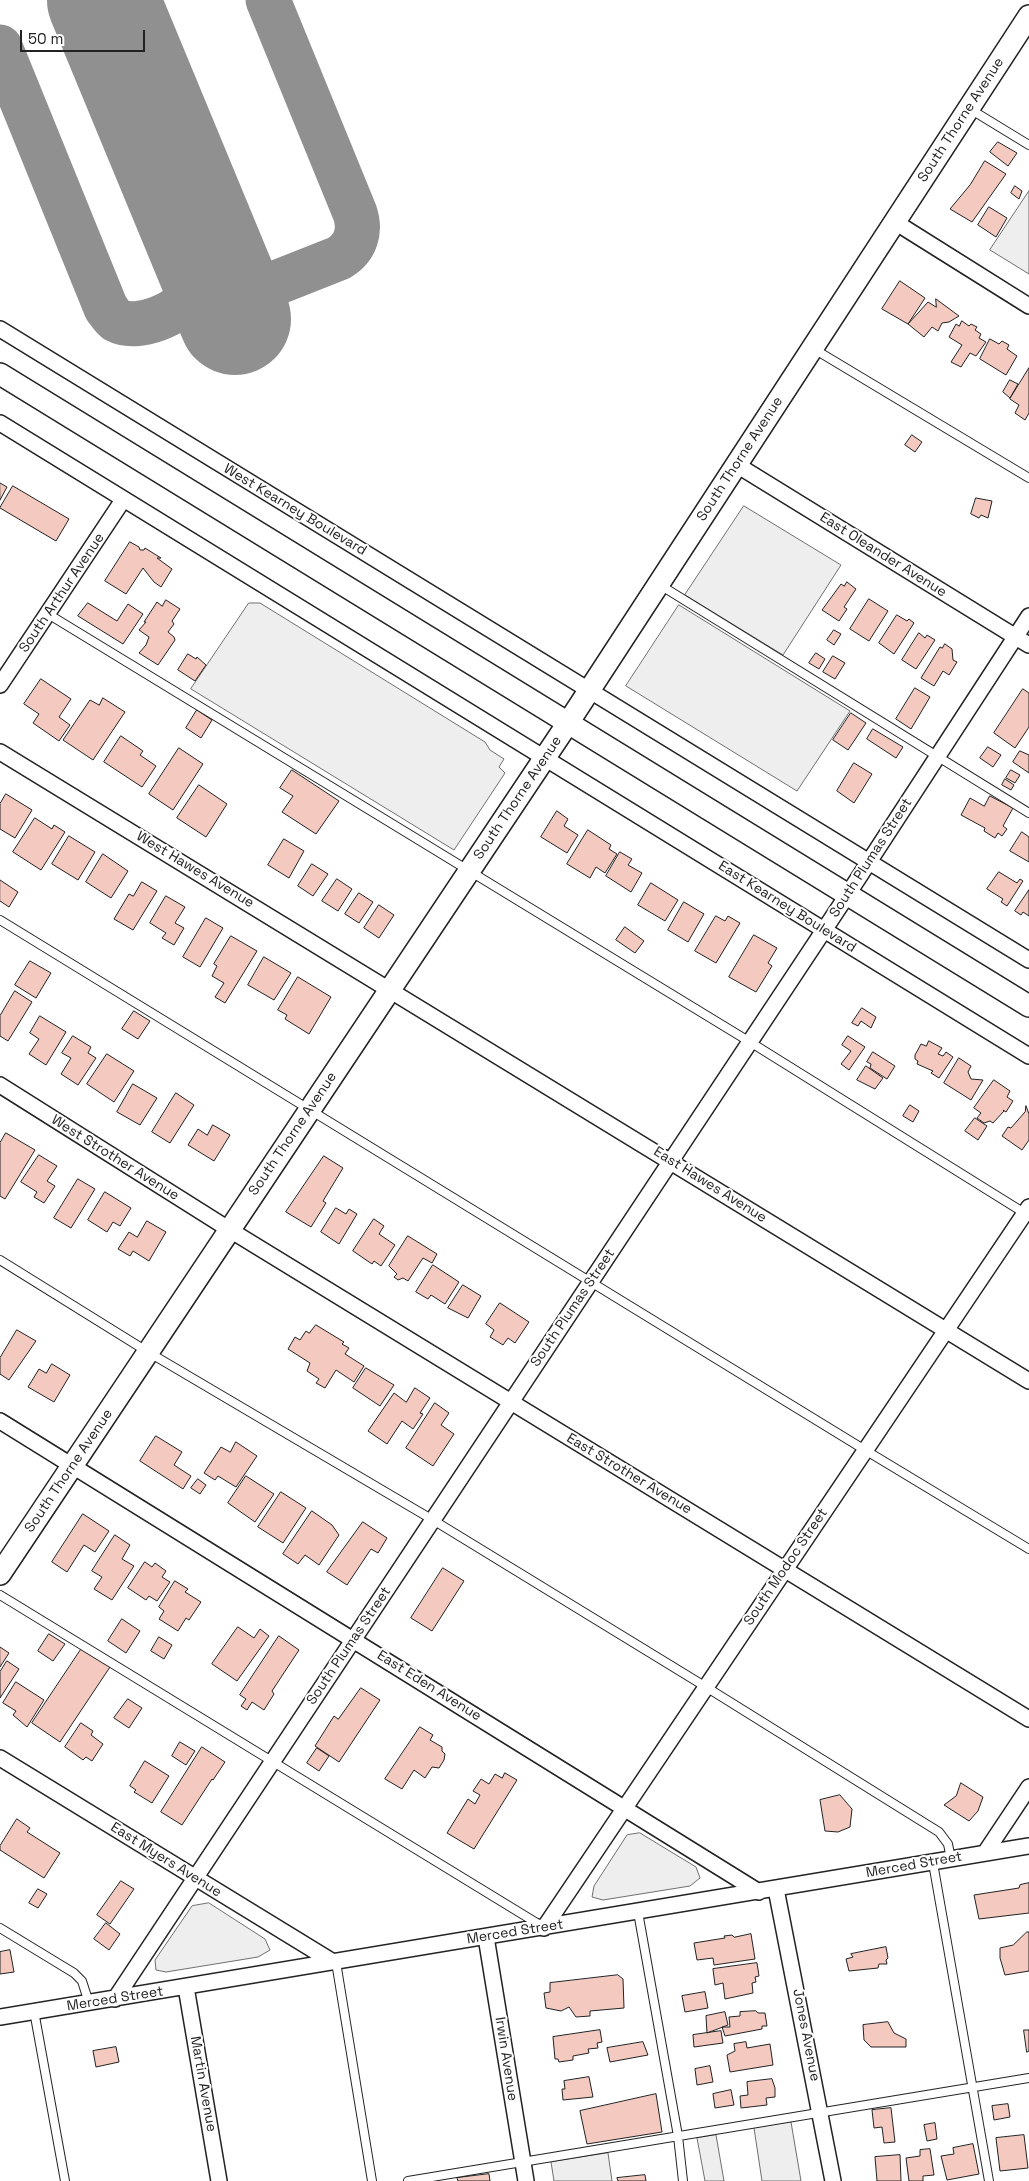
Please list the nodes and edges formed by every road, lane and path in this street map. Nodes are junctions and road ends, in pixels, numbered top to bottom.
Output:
1 (1029, 16) edge
2 (968, 108) junction
3 (1029, 146) edge
4 (894, 222) junction
5 (1029, 306) edge
6 (0, 329) edge
7 (812, 348) junction
8 (0, 374) edge
9 (0, 423) edge
10 (736, 464) junction
11 (1029, 478) edge
12 (123, 500) junction
13 (658, 584) junction
14 (48, 614) junction
15 (1029, 616) edge
16 (1015, 636) junction
17 (1029, 645) edge
18 (0, 685) edge
19 (590, 690) junction
20 (568, 723) junction
21 (0, 752) edge
22 (938, 756) junction
23 (544, 758) junction
24 (1029, 813) edge
25 (869, 861) junction
26 (469, 872) junction
27 (848, 894) junction
28 (0, 920) edge
29 (824, 930) junction
30 (1029, 960) edge
31 (391, 989) junction
32 (1029, 1006) edge
33 (750, 1042) junction
34 (1029, 1056) edge
35 (0, 1085) edge
36 (310, 1110) junction
37 (671, 1161) junction
38 (1028, 1212) edge
39 (230, 1230) junction
40 (0, 1260) edge
41 (590, 1282) junction
42 (946, 1330) junction
43 (148, 1352) junction
44 (1029, 1381) edge
45 (511, 1402) junction
46 (0, 1421) edge
47 (865, 1450) junction
48 (73, 1465) junction
49 (432, 1520) junction
50 (1029, 1549) edge
51 (785, 1570) junction
52 (0, 1574) edge
53 (0, 1594) edge
54 (354, 1639) junction
55 (706, 1687) junction
56 (1029, 1719) edge
57 (0, 1758) edge
58 (273, 1761) junction
59 (1029, 1787) edge
60 (624, 1808) junction
61 (1029, 1846) edge
62 (985, 1853) junction
63 (951, 1859) junction
64 (933, 1862) junction
65 (196, 1878) junction
66 (776, 1889) junction
67 (759, 1892) junction
68 (638, 1912) junction
69 (0, 1928) edge
70 (544, 1928) junction
71 (486, 1937) junction
72 (334, 1962) junction
73 (186, 1987) junction
74 (115, 1999) junction
75 (89, 2003) junction
76 (34, 2011) junction
77 (0, 2017) edge
78 (1029, 2078) edge
79 (973, 2087) junction
80 (821, 2111) junction
81 (678, 2136) junction
82 (522, 2162) junction
83 (65, 2181) edge
84 (219, 2181) edge
85 (372, 2181) edge
86 (408, 2181) edge
87 (526, 2181) edge
88 (683, 2181) edge
89 (834, 2181) edge
90 (989, 2181) edge

1 - 2 main road, South Thorne Avenue
2 - 3 lane
2 - 4 main road, South Thorne Avenue
4 - 5 street
4 - 7 main road, South Thorne Avenue
6 - 19 street, West Kearney Boulevard
7 - 10 main road, South Thorne Avenue
7 - 11 lane
8 - 20 main road
9 - 12 street
10 - 13 main road, South Thorne Avenue
10 - 16 street, East Oleander Avenue
12 - 14 street, South Arthur Avenue
12 - 23 street
13 - 19 main road, South Thorne Avenue
13 - 22 lane
14 - 18 street, South Arthur Avenue
14 - 26 lane
15 - 16 street, South Plumas Street
16 - 17 street, East Oleander Avenue
16 - 22 street, South Plumas Street
19 - 20 main road, South Thorne Avenue
19 - 25 street
20 - 23 main road, South Thorne Avenue
20 - 27 main road
21 - 31 street, West Hawes Avenue
22 - 24 lane
22 - 25 street, South Plumas Street
23 - 26 main road, South Thorne Avenue
23 - 29 street, East Kearney Boulevard
25 - 27 street, South Plumas Street
25 - 30 street
26 - 31 main road, South Thorne Avenue
26 - 33 lane
27 - 29 street, South Plumas Street
27 - 32 main road
28 - 36 lane
29 - 33 street, South Plumas Street
29 - 34 street, East Kearney Boulevard
31 - 36 main road, South Thorne Avenue
31 - 37 street, East Hawes Avenue
33 - 37 street, South Plumas Street
33 - 38 lane
35 - 39 street, West Strother Avenue
36 - 39 main road, South Thorne Avenue
36 - 41 lane
37 - 41 street, South Plumas Street
37 - 42 street, East Hawes Avenue
38 - 42 street, South Modoc Street
39 - 43 main road, South Thorne Avenue
39 - 45 street, East Strother Avenue
40 - 43 lane
41 - 45 street, South Plumas Street
41 - 47 lane
42 - 44 street, East Hawes Avenue
42 - 47 street, South Modoc Street
43 - 48 main road, South Thorne Avenue
43 - 49 lane
45 - 49 street, South Plumas Street
45 - 51 street, East Strother Avenue
46 - 48 street, East Eden Avenue
47 - 50 lane
47 - 51 street, South Modoc Street
48 - 52 main road, South Thorne Avenue
48 - 54 street, East Eden Avenue
49 - 54 street, South Plumas Street
49 - 55 lane
51 - 55 street, South Modoc Street
51 - 56 street, East Strother Avenue
53 - 58 lane
54 - 58 street, South Plumas Street
54 - 60 street, East Eden Avenue
55 - 60 street, South Modoc Street
55 - 63 lane
57 - 65 street, East Myers Avenue
58 - 65 street, South Plumas Street
58 - 70 lane
59 - 62 street
60 - 67 street, East Eden Avenue
60 - 70 street, South Modoc Street
61 - 62 street, Merced Street
62 - 63 street, Merced Street
63 - 64 street, Merced Street
64 - 66 street, Merced Street
64 - 79 lane
65 - 72 street, East Myers Avenue
65 - 74 street, South Plumas Street
66 - 67 street, Merced Street
66 - 80 street, Jones Avenue
67 - 68 street, Merced Street
68 - 70 street, Merced Street
68 - 81 lane
69 - 75 lane
70 - 71 street, Merced Street
71 - 72 street, Merced Street
71 - 82 street, Irwin Avenue
72 - 73 street, Merced Street
72 - 85 lane
73 - 74 street, Merced Street
73 - 84 street, Martin Avenue
74 - 75 street, Merced Street
75 - 76 street, Merced Street
76 - 77 street, Merced Street
76 - 83 lane
78 - 79 lane
79 - 80 lane
79 - 90 lane
80 - 81 lane
80 - 89 street, Jones Avenue
81 - 82 lane
81 - 88 lane
82 - 86 lane
82 - 87 street, Irwin Avenue

